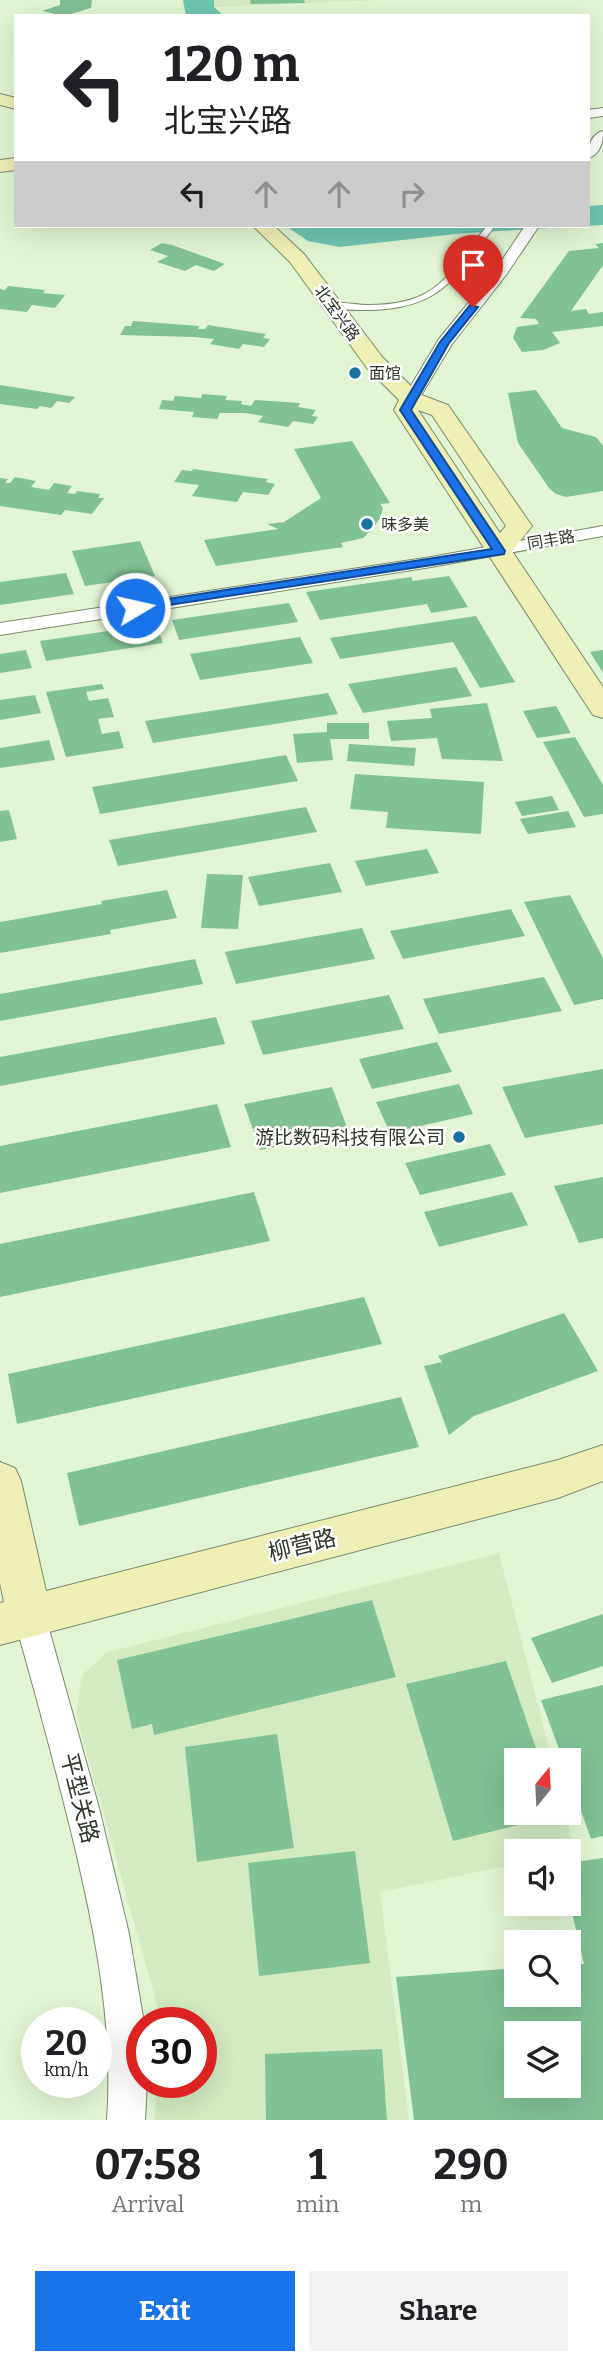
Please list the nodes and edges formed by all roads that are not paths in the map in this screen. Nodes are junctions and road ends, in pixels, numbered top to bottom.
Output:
1 (603, 135) edge
2 (590, 152) edge
3 (265, 228) edge
4 (489, 228) edge
5 (529, 230) edge
6 (329, 304) junction
7 (411, 400) junction
8 (603, 531) edge
9 (499, 551) junction
10 (0, 629) edge
11 (603, 709) edge
12 (603, 1463) edge
13 (0, 1480) edge
14 (14, 1620) edge
15 (127, 2120) edge

1 - 2 street
3 - 6 street, 北宝兴路
4 - 6 lane
5 - 7 street
6 - 7 street, 北宝兴路
7 - 9 street, 北宝兴路
8 - 9 street, 同丰路
9 - 10 street, 同丰路
9 - 11 street
12 - 14 street, 柳营路
13 - 14 street, 平型关路
14 - 15 street, 平型关路

